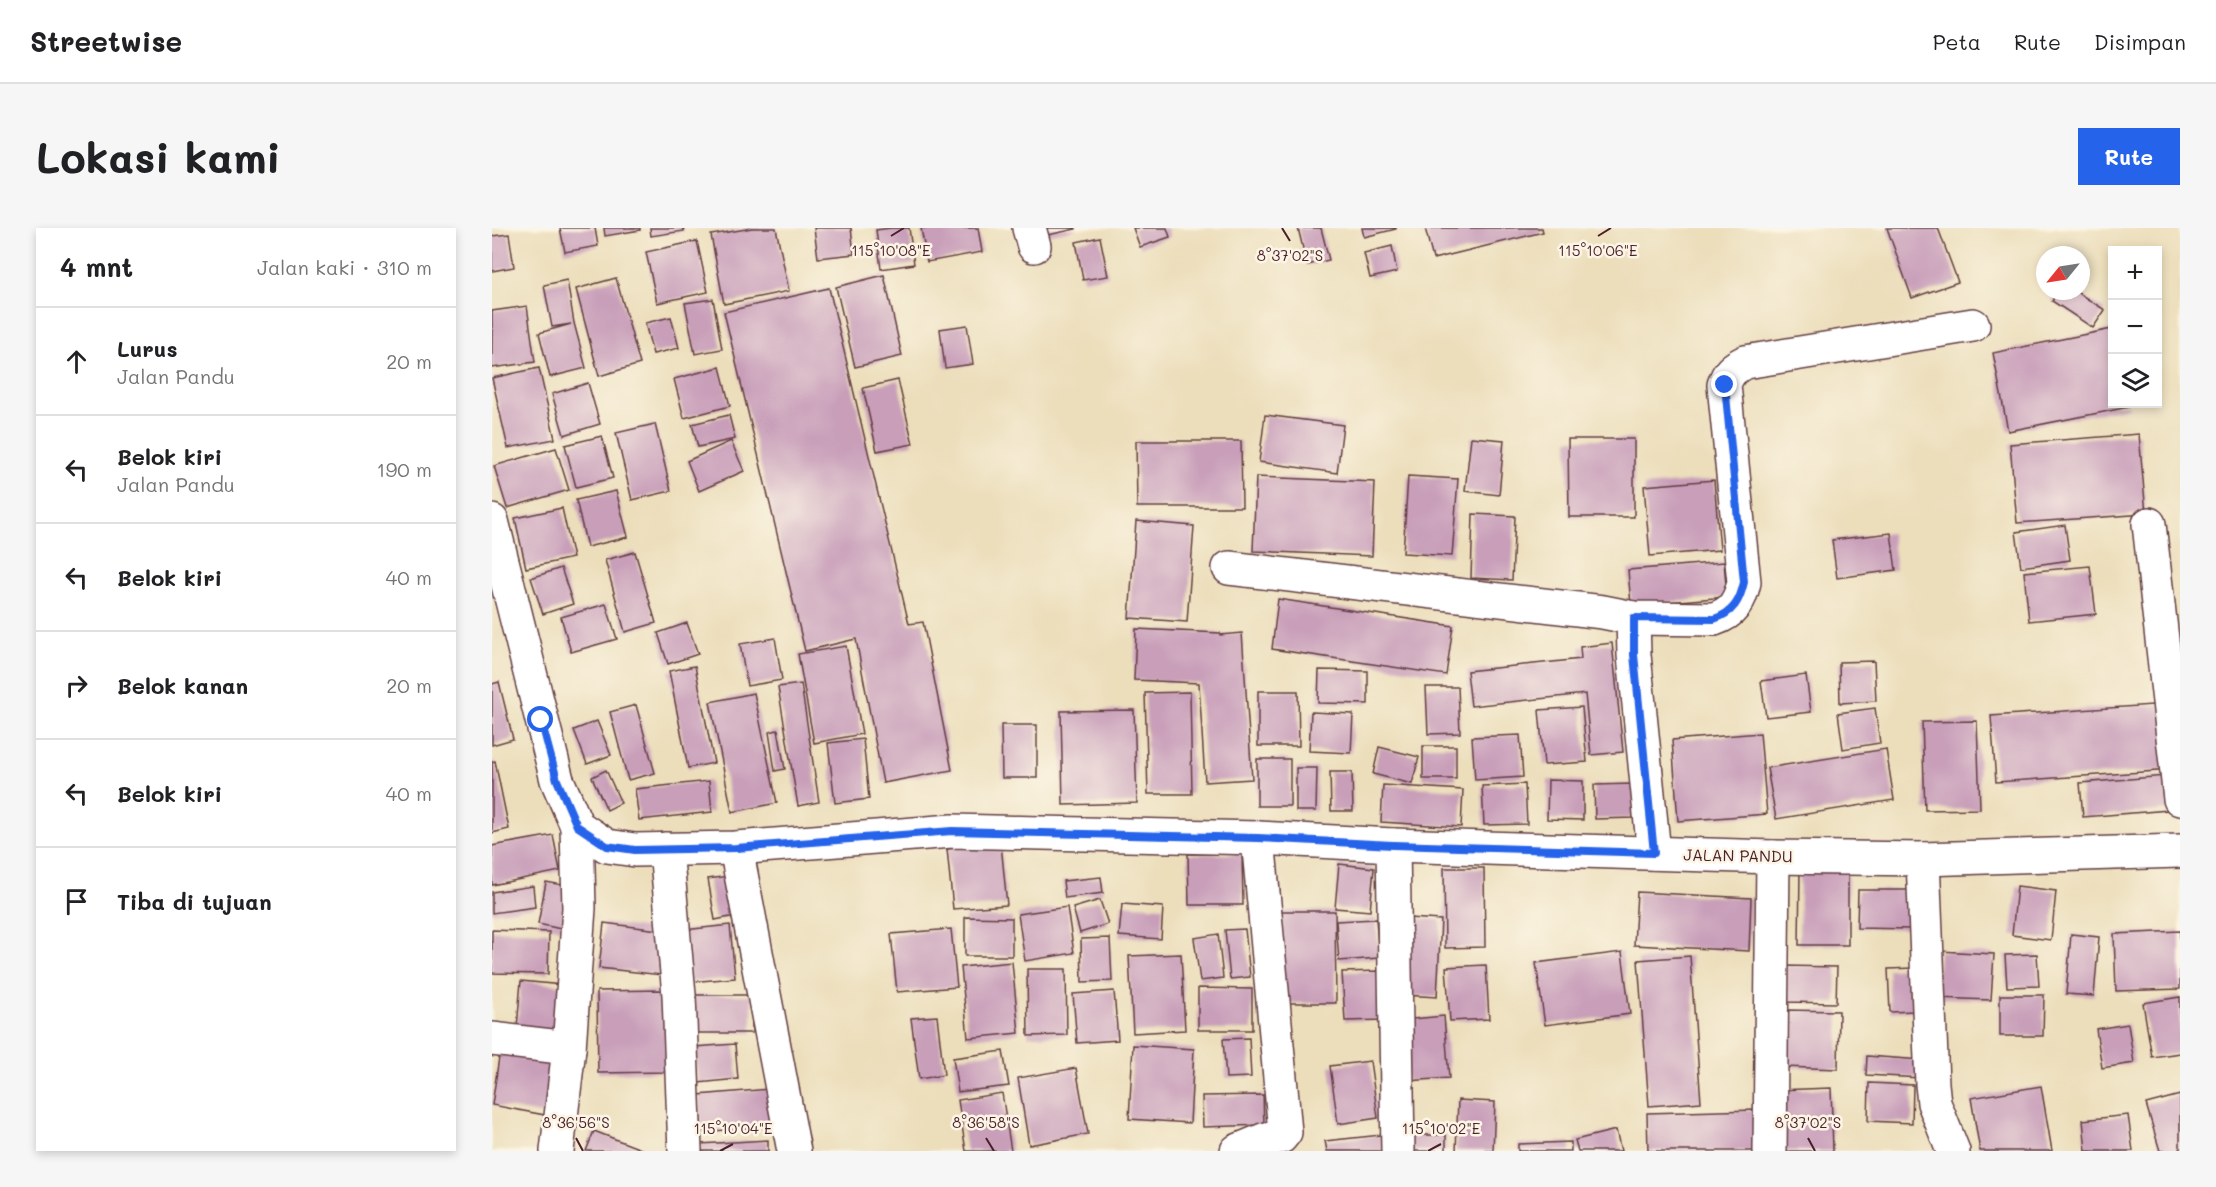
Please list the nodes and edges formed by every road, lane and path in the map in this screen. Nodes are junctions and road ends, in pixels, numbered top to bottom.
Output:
1 (1973, 325) dead end
2 (492, 521) edge
3 (2149, 524) dead end
4 (1229, 568) dead end
5 (1634, 618) junction
6 (2180, 799) edge
7 (577, 826) junction
8 (1258, 838) junction
9 (1393, 845) junction
10 (736, 848) junction
11 (666, 849) junction
12 (2180, 851) edge
13 (1654, 853) junction
14 (1773, 856) junction
15 (1923, 859) junction
16 (492, 1039) edge
17 (569, 1048) junction
18 (557, 1151) edge
19 (685, 1151) edge
20 (794, 1151) edge
21 (1237, 1151) edge
22 (1398, 1151) edge
23 (1770, 1151) edge
24 (1953, 1151) edge

1 - 5 street
2 - 7 street
3 - 6 street
4 - 5 street
5 - 13 street
7 - 11 street, JALAN PANDU
7 - 17 street
8 - 9 street, JALAN PANDU
8 - 10 street, JALAN PANDU
8 - 21 street
9 - 13 street, JALAN PANDU
9 - 22 street
10 - 11 street, JALAN PANDU
10 - 20 street
11 - 19 street
12 - 15 street, JALAN PANDU
13 - 14 street, JALAN PANDU
14 - 15 street, JALAN PANDU
14 - 23 street
15 - 24 street
16 - 17 street
17 - 18 street

